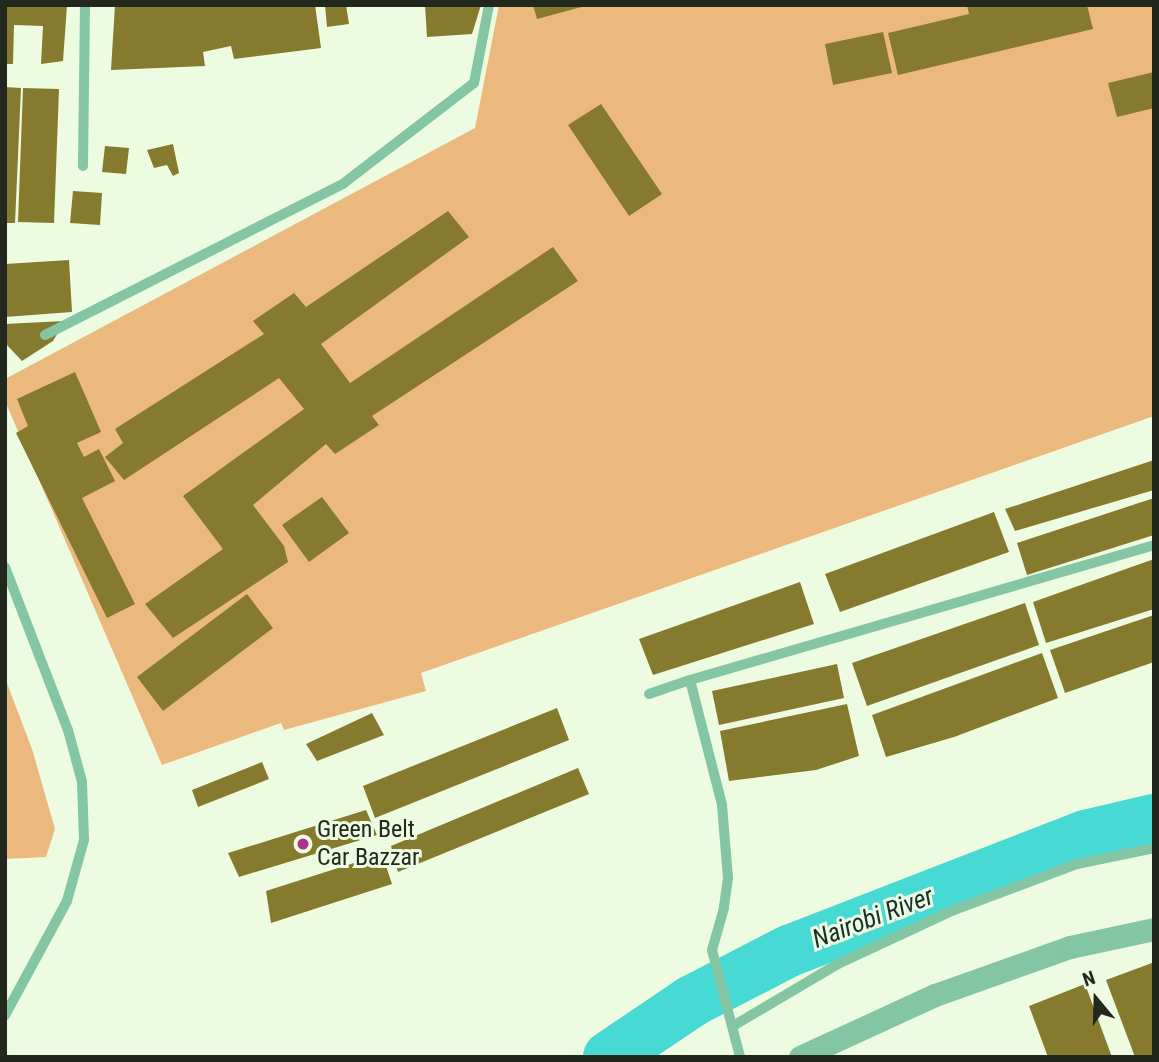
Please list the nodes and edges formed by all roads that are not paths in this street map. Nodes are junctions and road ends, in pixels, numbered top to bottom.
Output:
1 (85, 5) edge
2 (489, 5) edge
3 (83, 166) dead end
4 (45, 335) dead end
5 (1154, 545) edge
6 (5, 566) edge
7 (690, 680) junction
8 (649, 694) dead end
9 (1154, 848) edge
10 (1154, 929) edge
11 (5, 1014) edge
12 (733, 1026) junction
13 (740, 1057) edge
14 (800, 1057) edge

1 - 3 lane
2 - 4 lane
5 - 7 lane
6 - 11 lane
7 - 8 lane
7 - 12 lane
9 - 12 lane
10 - 14 street
12 - 13 lane

